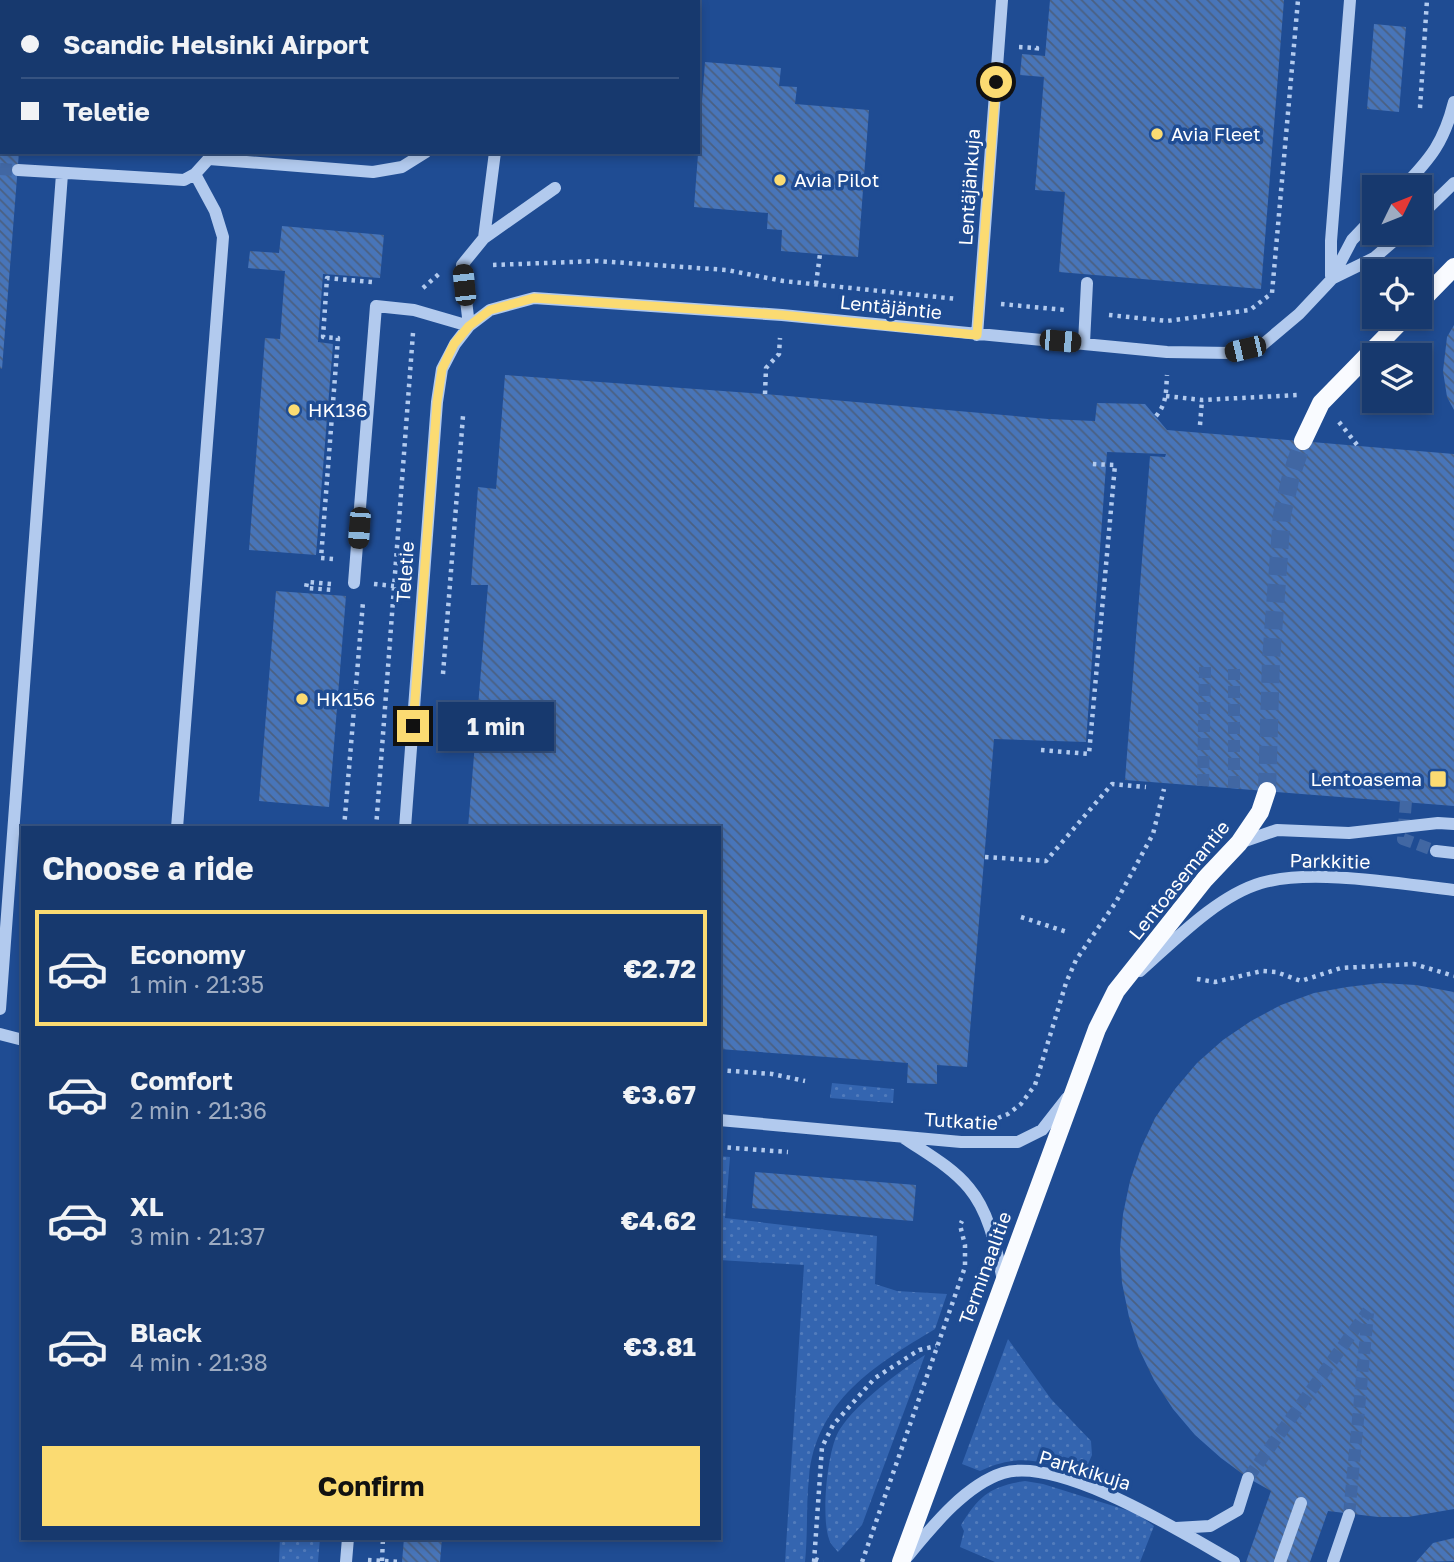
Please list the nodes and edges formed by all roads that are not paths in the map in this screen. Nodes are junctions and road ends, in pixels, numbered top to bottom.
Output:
1 (1002, 0) edge
2 (1350, 0) edge
3 (1454, 102) edge
4 (423, 154) edge
5 (495, 154) edge
6 (211, 156) edge
7 (18, 170) tunnel mouth
8 (62, 174) junction
9 (195, 174) junction
10 (1415, 175) edge
11 (1454, 183) edge
12 (555, 188) dead end
13 (1432, 204) edge
14 (1362, 230) edge
15 (484, 237) junction
16 (1389, 245) edge
17 (1454, 267) edge
18 (1331, 280) junction
19 (1087, 282) dead end
20 (1432, 290) edge
21 (469, 326) junction
22 (1393, 329) edge
23 (977, 335) junction
24 (1084, 343) junction
25 (1303, 441) tunnel mouth
26 (346, 586) road end
27 (1267, 791) tunnel mouth
28 (1454, 824) edge
29 (177, 826) edge
30 (405, 826) edge
31 (1239, 843) junction
32 (1436, 851) tunnel mouth
33 (1454, 853) edge
34 (1454, 890) edge
35 (1116, 992) junction
36 (0, 1009) edge
37 (0, 1034) edge
38 (21, 1039) edge
39 (1076, 1087) junction
40 (721, 1120) edge
41 (904, 1137) junction
42 (1003, 1280) junction
43 (1248, 1478) tunnel mouth
44 (1301, 1503) dead end
45 (1349, 1515) tunnel mouth
46 (1176, 1528) junction
47 (348, 1540) edge
48 (346, 1562) edge
49 (901, 1562) edge
50 (1234, 1562) edge
51 (1280, 1562) edge
52 (1333, 1562) edge

1 - 23 street, Lentäjänkuja
2 - 18 street
3 - 10 street
4 - 6 street
5 - 15 street
6 - 9 street
7 - 8 street
8 - 9 street
8 - 36 street
9 - 29 street
11 - 13 street
12 - 15 street
14 - 18 street, Lentäjäntie
15 - 21 street
16 - 18 street, Lentäjäntie
17 - 20 main road
18 - 24 street, Lentäjäntie
19 - 24 street
21 - 23 street, Lentäjäntie
21 - 26 street
21 - 30 street, Teletie
22 - 25 main road
23 - 24 street, Lentäjäntie
27 - 31 main road, Lentoasemantie
28 - 31 street, Parkkitie
31 - 35 main road, Lentoasemantie
32 - 33 street
34 - 35 street, Parkkitie
35 - 39 main road, Terminaalitie
37 - 38 street
39 - 41 street, Tutkatie
39 - 42 main road, Terminaalitie
40 - 41 street, Tutkatie
41 - 42 street, Tutkatie
42 - 49 main road, Terminaalitie
43 - 46 street
44 - 51 street
45 - 52 street
46 - 49 street, Parkkikuja
46 - 50 street, Parkkikuja
47 - 48 street

